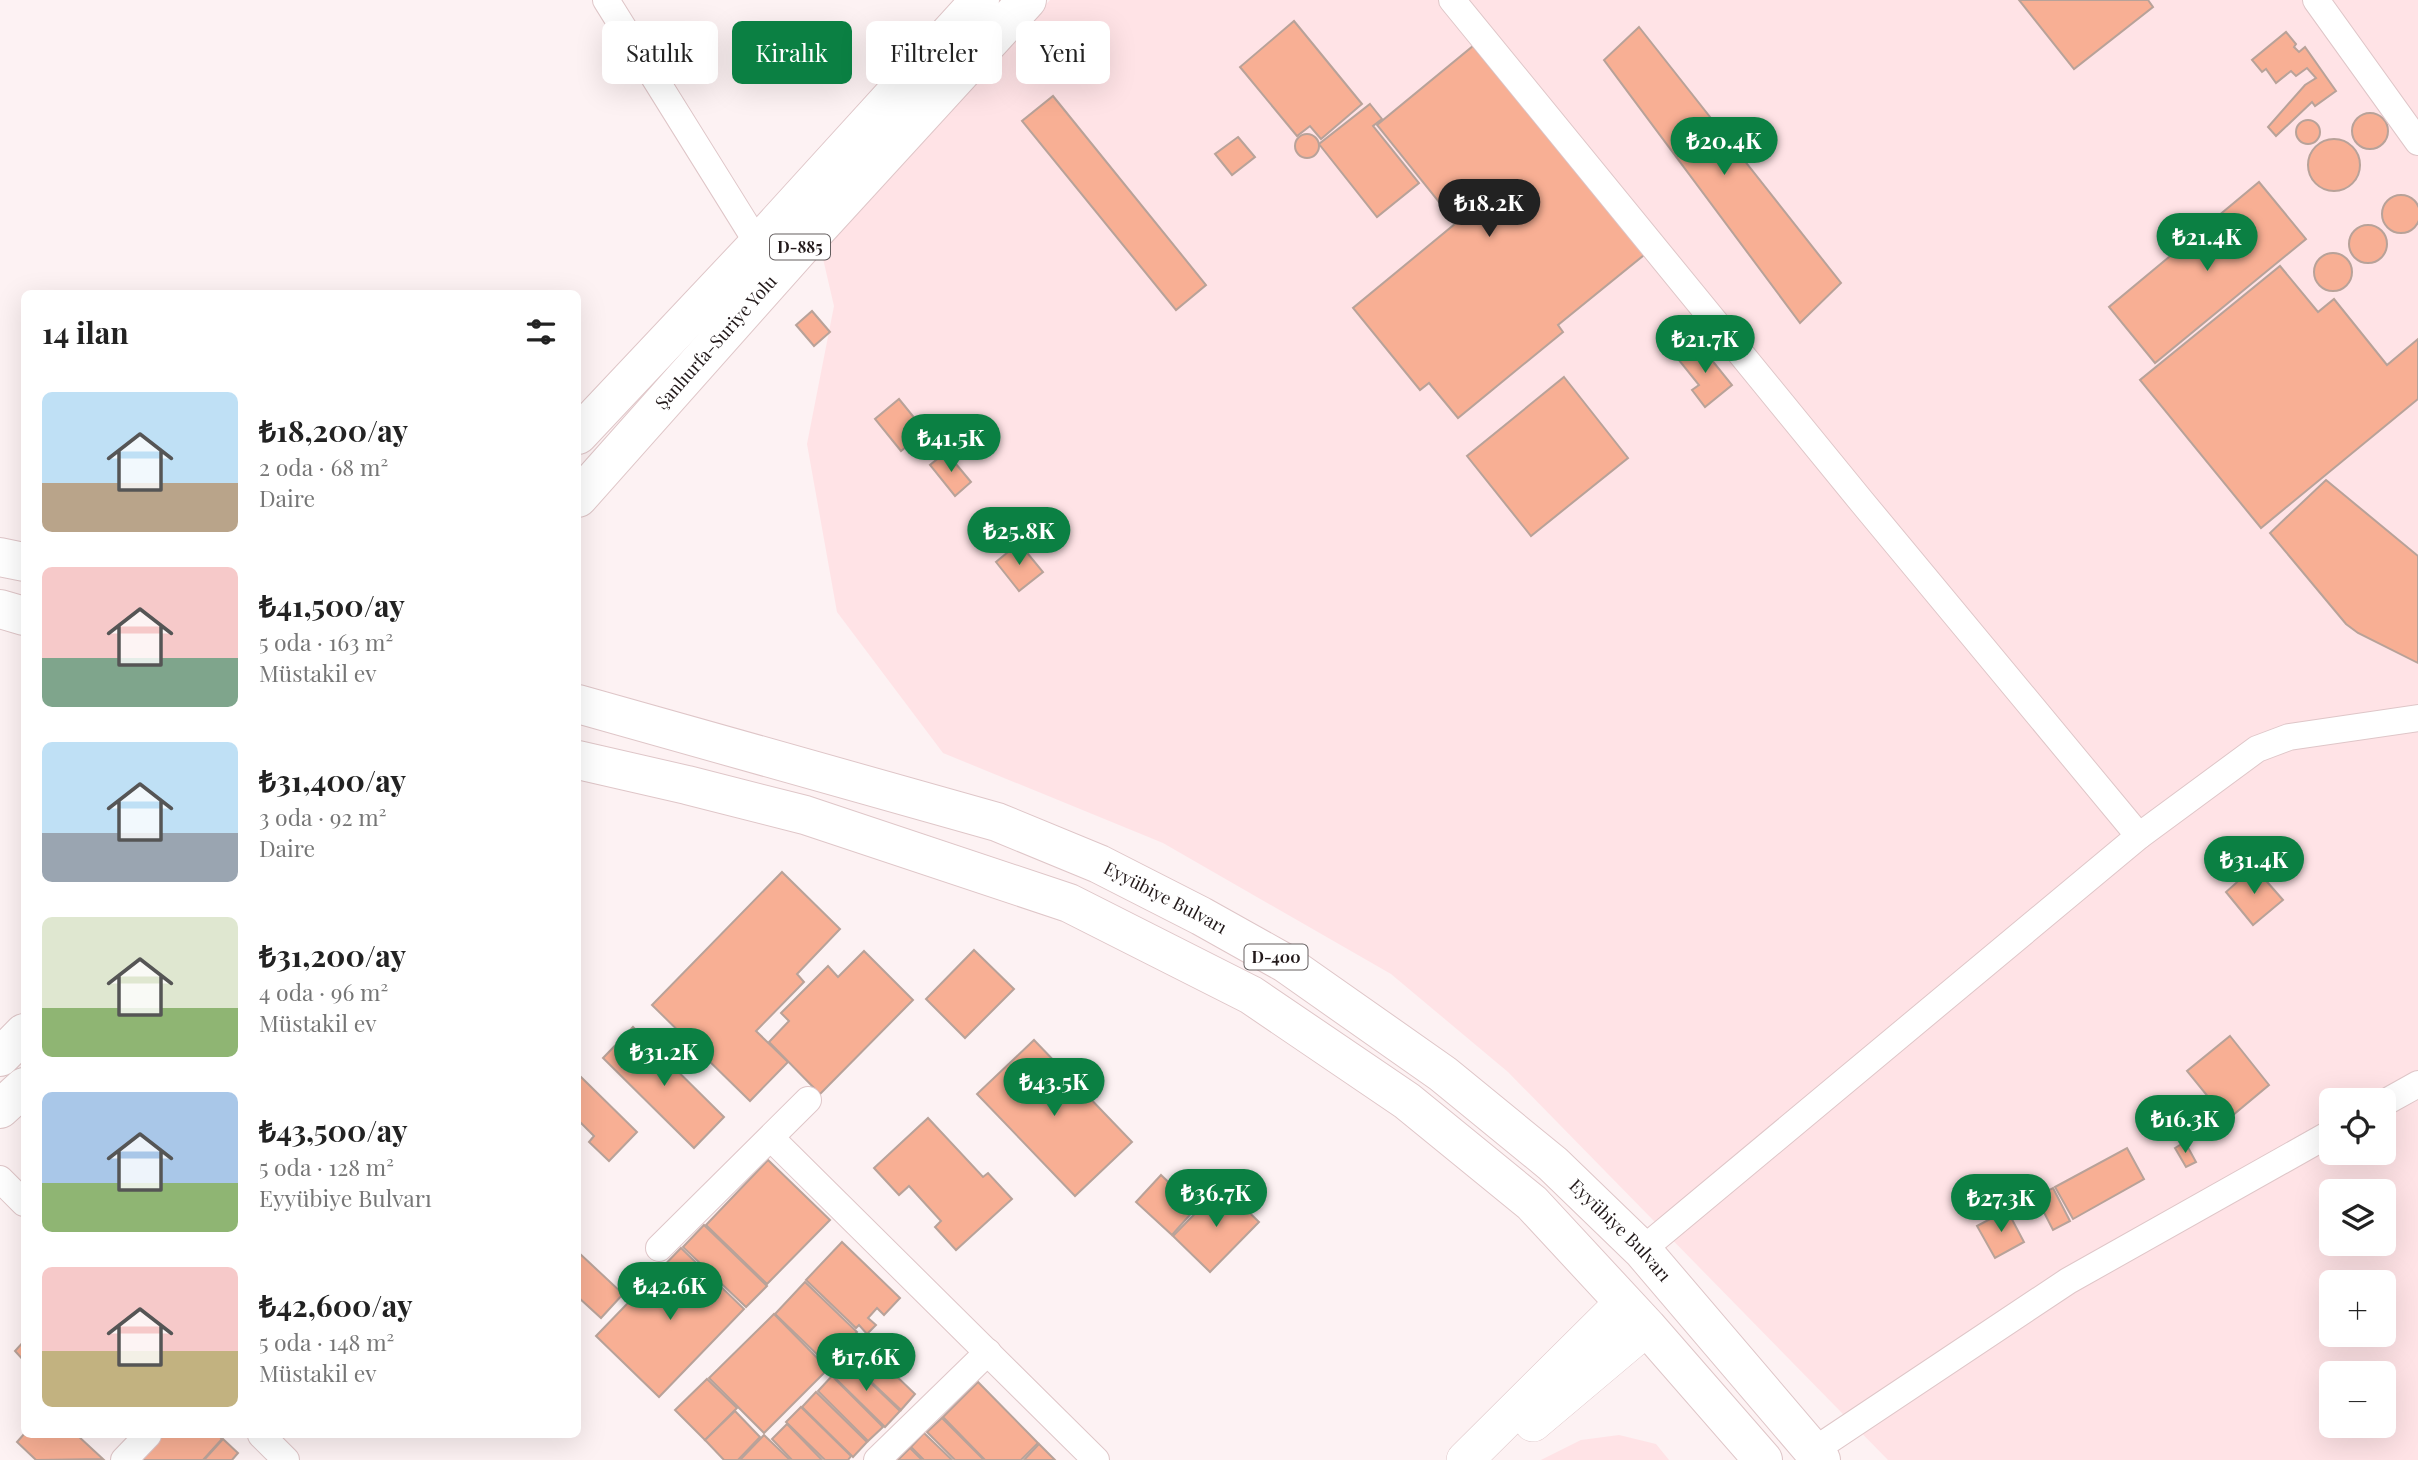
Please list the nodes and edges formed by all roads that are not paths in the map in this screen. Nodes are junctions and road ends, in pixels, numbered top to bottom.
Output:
1 (606, 0) edge
2 (980, 0) edge
3 (1027, 0) edge
4 (1452, 0) edge
5 (2316, 0) edge
6 (2418, 142) edge
7 (758, 244) junction
8 (581, 432) edge
9 (581, 495) edge
10 (0, 557) edge
11 (21, 561) edge
12 (0, 609) edge
13 (21, 615) edge
14 (581, 705) edge
15 (2418, 718) edge
16 (581, 761) edge
17 (2139, 836) junction
18 (21, 1035) edge
19 (0, 1057) edge
20 (2418, 1083) edge
21 (21, 1090) edge
22 (2396, 1096) edge
23 (808, 1100) dead end
24 (0, 1109) edge
25 (771, 1138) junction
26 (2319, 1140) edge
27 (0, 1179) edge
28 (21, 1200) edge
29 (659, 1248) dead end
30 (1642, 1251) junction
31 (1635, 1315) junction
32 (988, 1352) junction
33 (145, 1438) edge
34 (264, 1438) edge
35 (1817, 1455) edge
36 (124, 1460) edge
37 (286, 1460) edge
38 (877, 1460) edge
39 (1096, 1460) edge
40 (1465, 1460) edge
41 (1489, 1460) edge
42 (1763, 1460) edge

1 - 7 street
2 - 7 main road, Şanlıurfa-Suriye Yolu / D-885
3 - 9 main road, Şanlıurfa-Suriye Yolu / D-885
4 - 17 street
5 - 6 street
7 - 8 main road, Şanlıurfa-Suriye Yolu / D-885
10 - 11 main road
12 - 13 main road
14 - 30 main road, Eyyübiye Bulvarı / D-400
15 - 17 street
16 - 31 main road, D-400
17 - 30 street
18 - 19 main road
20 - 22 street
21 - 24 main road
23 - 25 street
25 - 29 street
25 - 32 street
26 - 35 street
27 - 28 street
30 - 35 main road, Eyyübiye Bulvarı / D-400
31 - 40 main road
31 - 41 main road
31 - 42 main road, D-400
32 - 38 street
32 - 39 street
33 - 36 street
34 - 37 street

